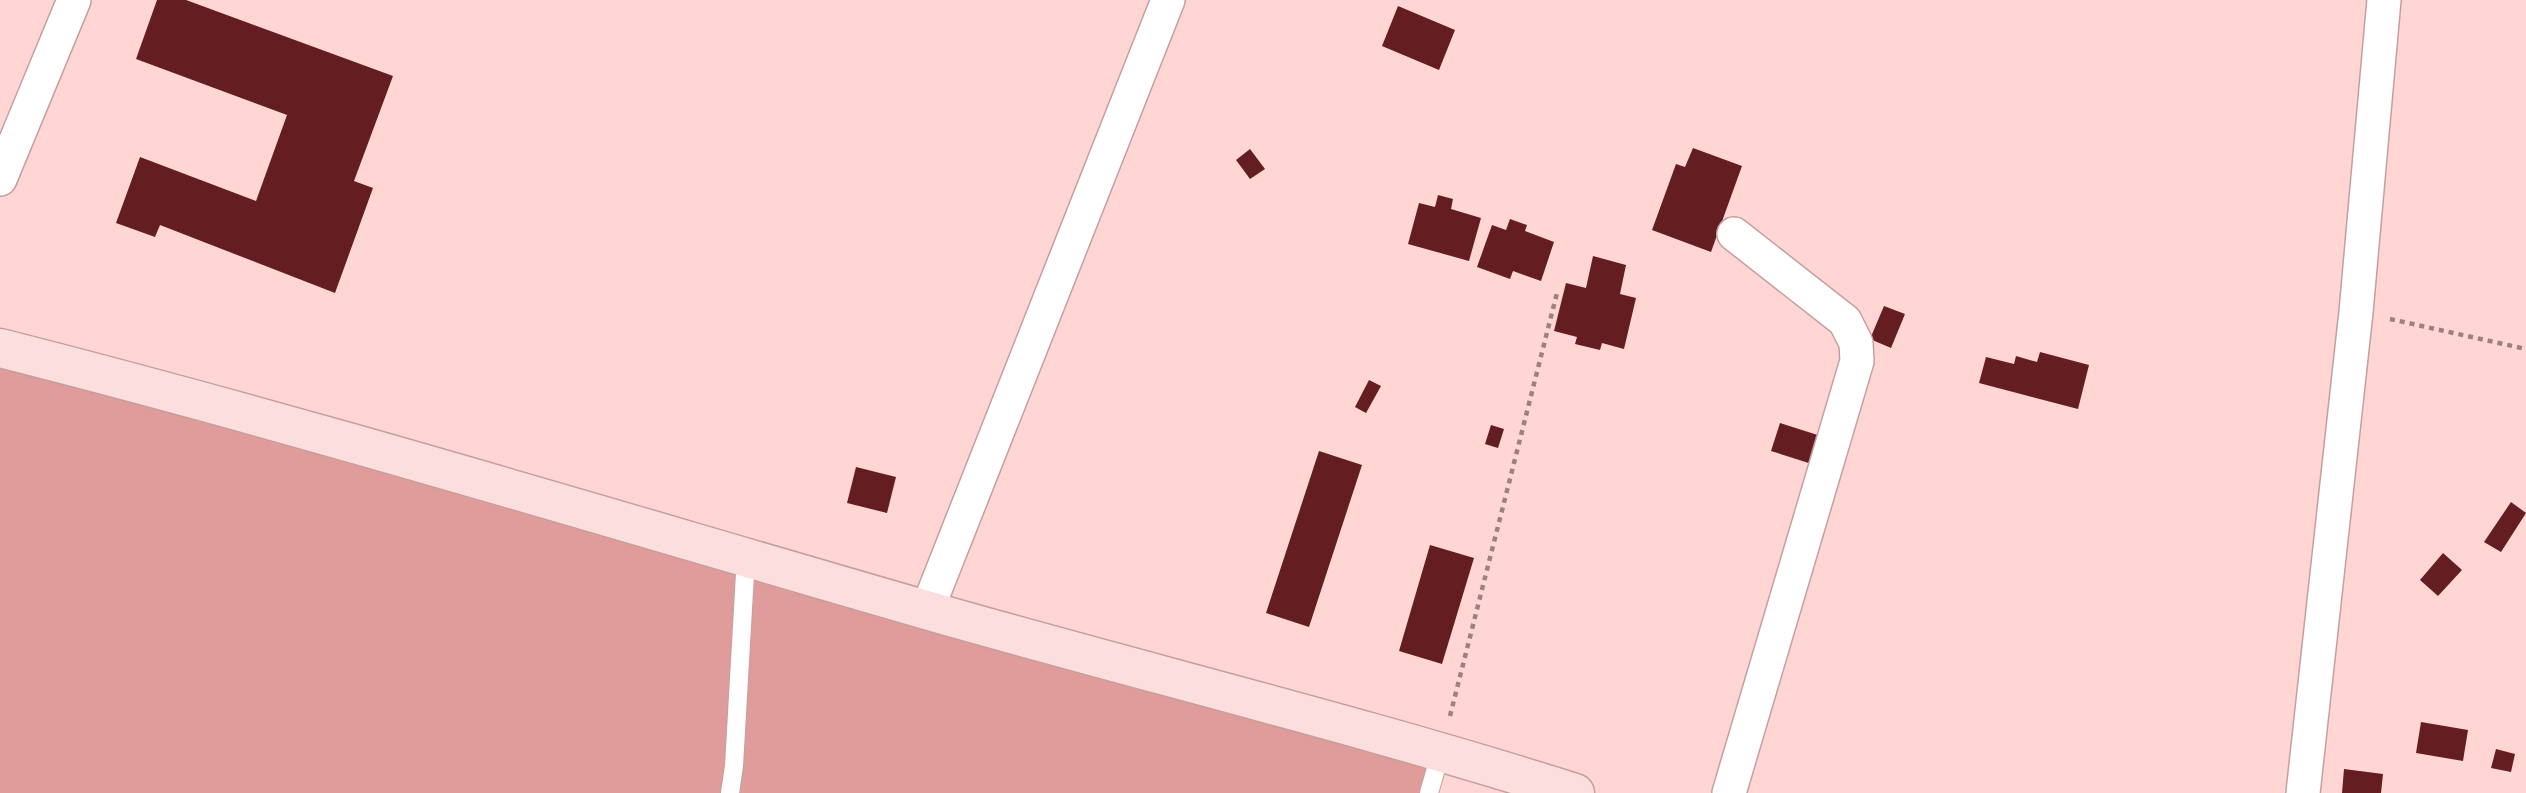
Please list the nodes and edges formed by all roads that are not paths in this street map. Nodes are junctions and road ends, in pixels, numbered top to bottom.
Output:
1 (74, 0) edge
2 (1168, 0) edge
3 (2384, 0) edge
4 (0, 179) edge
5 (1734, 234) dead end
6 (0, 348) edge
7 (746, 556) junction
8 (927, 610) junction
9 (1441, 751) junction
10 (730, 793) edge
11 (1429, 793) edge
12 (1575, 793) edge
13 (1729, 793) edge
14 (2303, 793) edge

1 - 4 street
2 - 8 street
3 - 14 street
5 - 13 street
6 - 7 main road
7 - 8 main road
7 - 10 lane
8 - 9 main road
9 - 11 lane
9 - 12 main road

